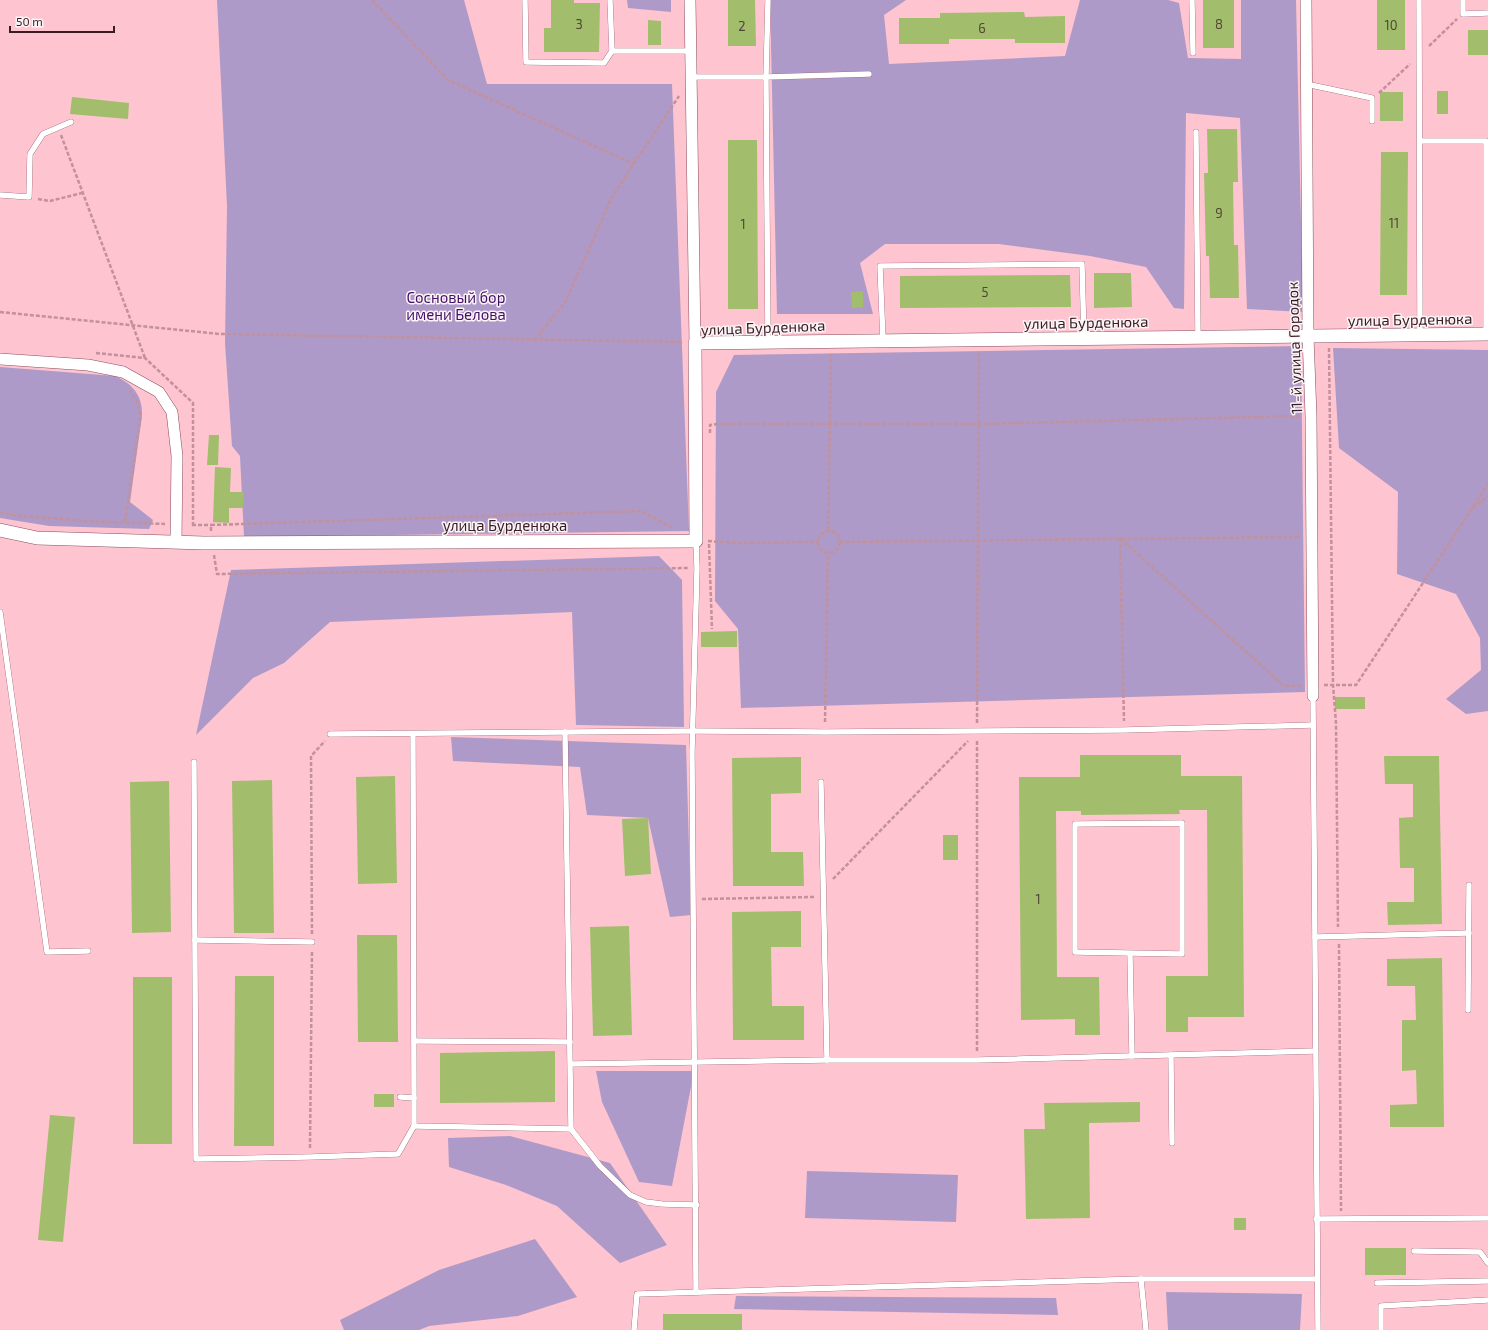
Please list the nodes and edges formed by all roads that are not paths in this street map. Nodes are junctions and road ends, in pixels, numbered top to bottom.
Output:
1 (525, 0) edge
2 (610, 0) edge
3 (690, 0) edge
4 (768, 0) edge
5 (1192, 0) edge
6 (1306, 0) edge
7 (1419, 0) edge
8 (1463, 0) edge
9 (1488, 14) edge
10 (690, 51) junction
11 (612, 52) junction
12 (1193, 53) dead end
13 (869, 74) dead end
14 (691, 77) junction
15 (766, 77) junction
16 (1306, 84) junction
17 (1372, 121) dead end
18 (71, 122) dead end
19 (1196, 132) dead end
20 (1420, 141) junction
21 (0, 195) edge
22 (1487, 334) edge
23 (1420, 335) junction
24 (1308, 336) junction
25 (1198, 337) junction
26 (1084, 338) junction
27 (883, 340) junction
28 (768, 342) junction
29 (695, 343) junction
30 (0, 359) edge
31 (0, 530) edge
32 (696, 540) junction
33 (176, 542) junction
34 (0, 612) edge
35 (1313, 696) joint
36 (1313, 724) junction
37 (693, 730) junction
38 (565, 732) junction
39 (330, 734) dead end
40 (413, 734) junction
41 (194, 762) dead end
42 (821, 782) dead end
43 (1469, 885) dead end
44 (1469, 934) junction
45 (1315, 937) junction
46 (195, 940) junction
47 (312, 942) dead end
48 (88, 951) dead end
49 (1130, 954) junction
50 (1468, 1010) dead end
51 (414, 1041) junction
52 (570, 1042) junction
53 (1316, 1051) junction
54 (1171, 1055) junction
55 (1132, 1056) junction
56 (827, 1060) junction
57 (695, 1062) junction
58 (571, 1064) junction
59 (400, 1097) dead end
60 (414, 1098) junction
61 (414, 1126) junction
62 (572, 1128) junction
63 (1172, 1143) dead end
64 (697, 1205) junction
65 (1488, 1218) edge
66 (1316, 1219) junction
67 (1414, 1251) dead end
68 (1488, 1263) edge
69 (1141, 1279) junction
70 (1317, 1279) junction
71 (1488, 1281) edge
72 (1378, 1283) dead end
73 (696, 1291) junction
74 (1488, 1300) edge
75 (634, 1330) edge
76 (1146, 1330) edge
77 (1318, 1330) edge
78 (1381, 1330) edge

1 - 11 lane
2 - 11 lane
3 - 10 street
4 - 15 lane
5 - 12 lane
6 - 16 street, 11-й улица Городок
7 - 20 lane
8 - 9 lane
10 - 11 lane
10 - 14 street
13 - 15 lane
14 - 15 lane
14 - 29 street
15 - 28 lane
16 - 17 lane
16 - 24 street, 11-й улица Городок
18 - 21 lane
19 - 25 lane
20 - 22 lane
20 - 23 lane
22 - 23 street, улица Бурденюка
23 - 24 street, улица Бурденюка
24 - 25 street, улица Бурденюка
24 - 35 street, 11-й улица Городок
25 - 26 street, улица Бурденюка
26 - 27 street, улица Бурденюка
26 - 27 lane
27 - 28 street, улица Бурденюка
28 - 29 street, улица Бурденюка
29 - 32 street, улица Бурденюка
30 - 33 street
31 - 33 street, улица Бурденюка
32 - 33 street, улица Бурденюка
32 - 37 lane
34 - 48 lane
35 - 36 lane
36 - 37 lane
36 - 45 lane
37 - 38 lane
37 - 57 lane
38 - 40 lane
38 - 52 lane
39 - 40 lane
40 - 51 lane
41 - 46 lane
42 - 56 lane
43 - 44 lane
44 - 45 lane
44 - 50 lane
45 - 53 lane
46 - 47 lane
46 - 61 lane
49 - 49 lane
49 - 55 lane
51 - 52 lane
51 - 60 lane
52 - 58 lane
53 - 54 lane
53 - 66 lane
54 - 55 lane
54 - 63 lane
55 - 56 lane
56 - 57 lane
57 - 58 lane
57 - 64 lane
58 - 62 lane
59 - 60 lane
60 - 61 lane
61 - 62 lane
62 - 64 lane
64 - 73 lane
65 - 66 lane
66 - 70 lane
67 - 68 lane
69 - 70 lane
69 - 73 lane
69 - 76 lane
70 - 77 lane
71 - 72 lane
73 - 75 lane
74 - 78 lane

